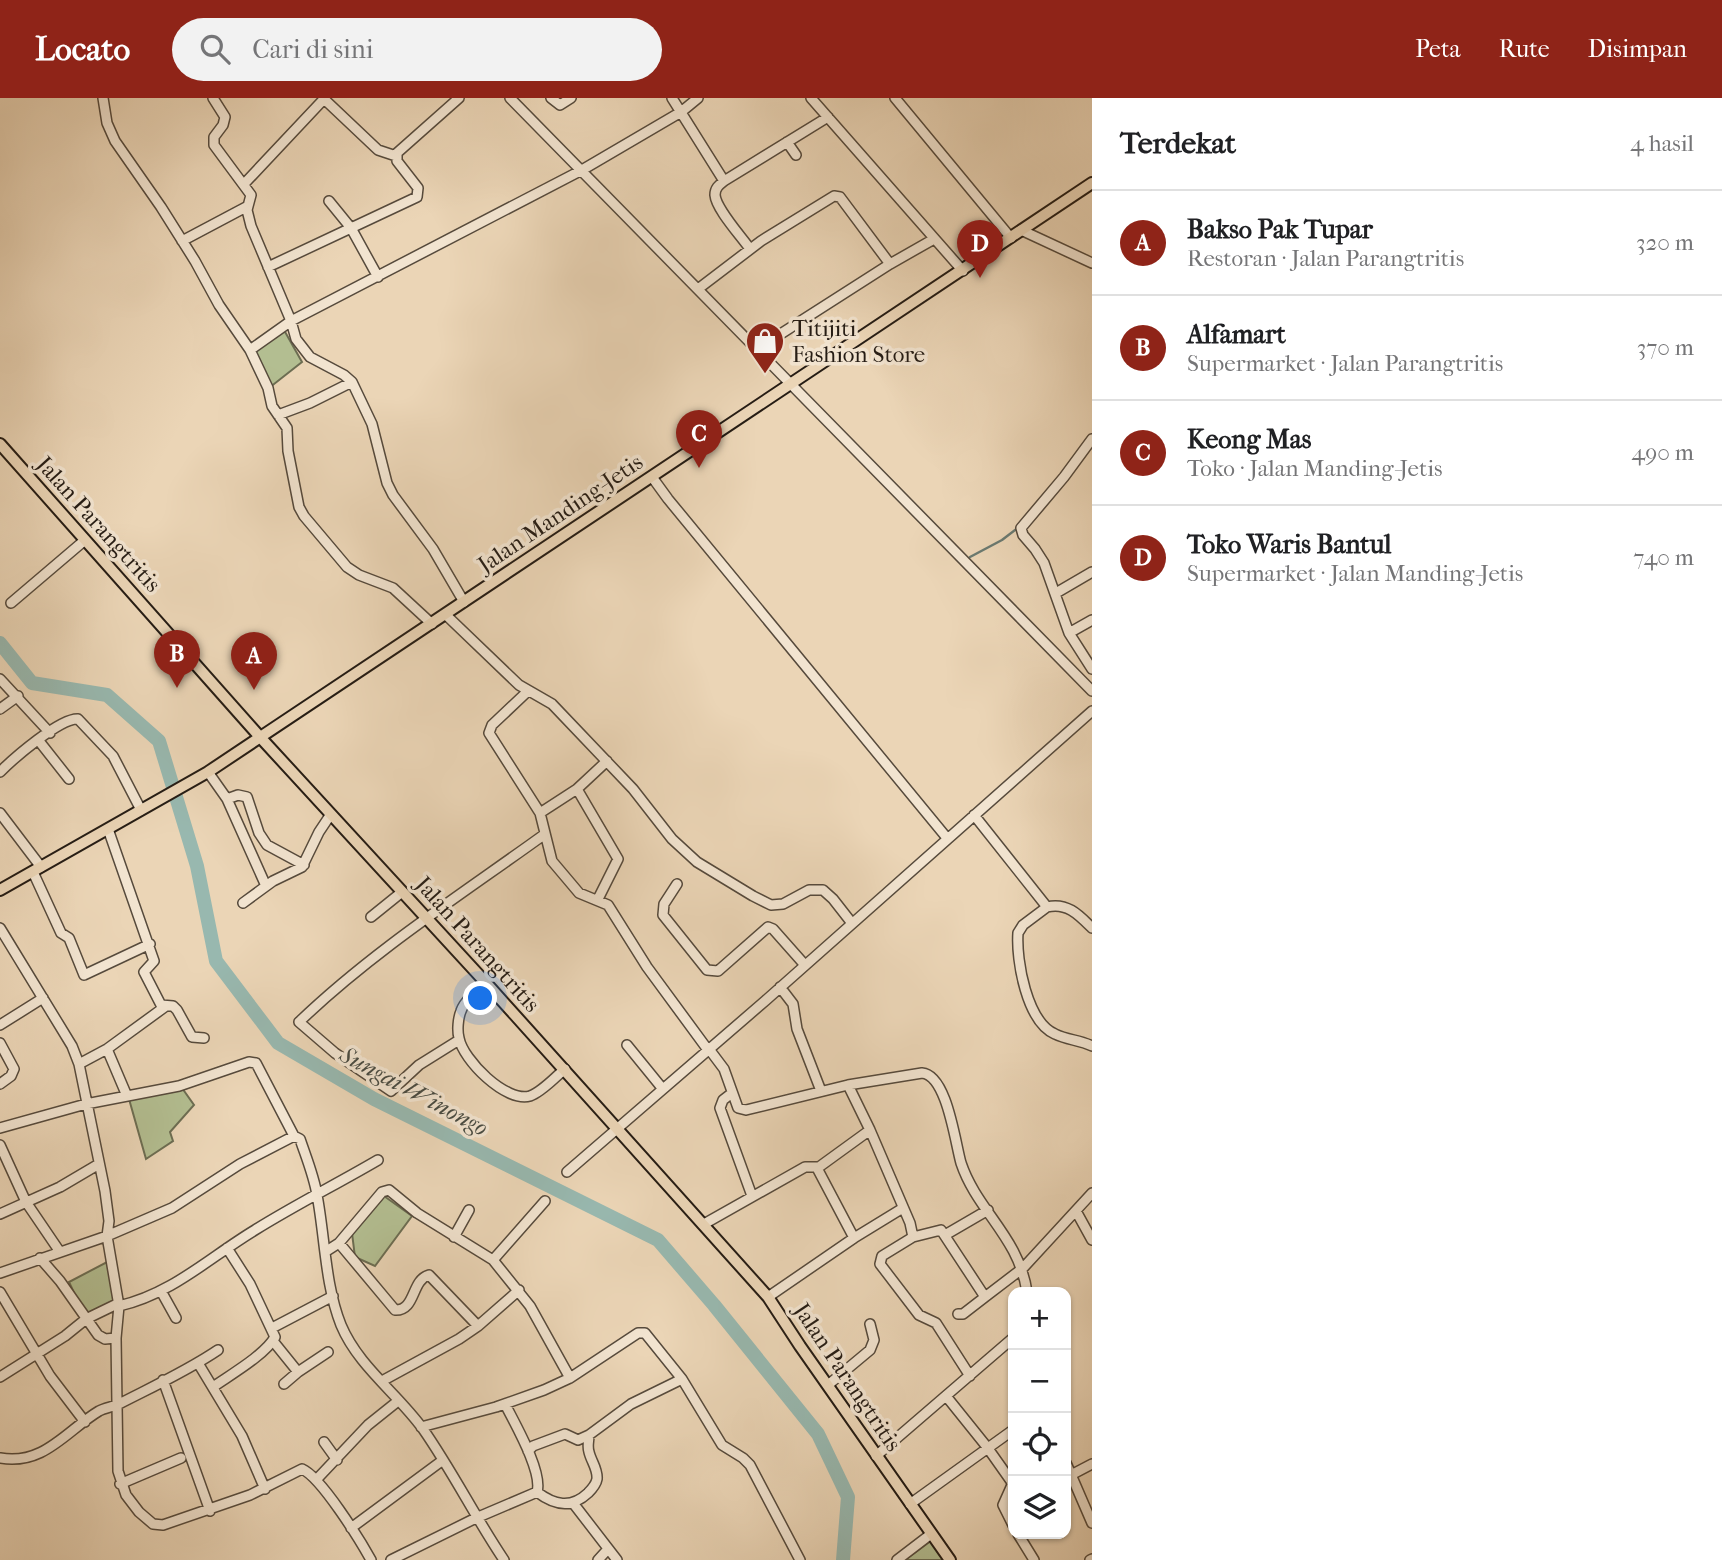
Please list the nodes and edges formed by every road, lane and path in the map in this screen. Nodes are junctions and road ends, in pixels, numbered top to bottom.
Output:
1 (103, 98) edge
2 (213, 98) edge
3 (459, 98) edge
4 (551, 98) edge
5 (571, 98) edge
6 (672, 98) edge
7 (698, 98) edge
8 (811, 98) edge
9 (895, 98) edge
10 (324, 99) edge
11 (515, 100) edge
12 (681, 112) junction
13 (828, 117) junction
14 (787, 142) junction
15 (796, 155) dead end
16 (396, 156) junction
17 (582, 170) junction
18 (724, 181) junction
19 (1092, 183) edge
20 (244, 184) junction
21 (329, 201) dead end
22 (248, 206) junction
23 (351, 228) junction
24 (1021, 230) junction
25 (1011, 237) junction
26 (934, 239) junction
27 (182, 241) junction
28 (750, 249) junction
29 (1092, 263) edge
30 (890, 264) junction
31 (268, 267) junction
32 (963, 271) junction
33 (378, 277) junction
34 (698, 289) junction
35 (291, 321) junction
36 (757, 349) junction
37 (250, 350) junction
38 (352, 382) junction
39 (792, 383) junction
40 (278, 415) junction
41 (1089, 443) edge
42 (0, 444) edge
43 (1092, 456) edge
44 (652, 477) junction
45 (85, 540) junction
46 (1092, 572) edge
47 (1056, 593) junction
48 (464, 602) junction
49 (11, 603) dead end
50 (446, 615) junction
51 (1092, 620) edge
52 (432, 624) junction
53 (1069, 633) junction
54 (1092, 669) edge
55 (0, 679) edge
56 (528, 691) junction
57 (1092, 691) edge
58 (18, 696) junction
59 (0, 709) edge
60 (1092, 710) edge
61 (50, 733) junction
62 (260, 737) junction
63 (39, 741) junction
64 (607, 761) junction
65 (0, 772) edge
66 (208, 772) junction
67 (69, 779) dead end
68 (577, 789) junction
69 (227, 799) junction
70 (141, 810) junction
71 (0, 813) edge
72 (540, 813) junction
73 (331, 814) junction
74 (974, 815) junction
75 (108, 829) junction
76 (545, 834) junction
77 (947, 838) junction
78 (304, 865) junction
79 (37, 869) junction
80 (677, 884) dead end
81 (266, 886) junction
82 (0, 890) edge
83 (402, 892) junction
84 (598, 899) junction
85 (243, 903) dead end
86 (1047, 907) junction
87 (371, 917) dead end
88 (426, 919) junction
89 (851, 922) junction
90 (0, 928) edge
91 (1092, 928) edge
92 (149, 944) junction
93 (804, 964) junction
94 (487, 984) junction
95 (780, 987) junction
96 (43, 999) junction
97 (166, 1006) junction
98 (0, 1025) edge
99 (204, 1038) dead end
100 (458, 1040) junction
101 (0, 1043) edge
102 (627, 1045) dead end
103 (1092, 1046) edge
104 (107, 1049) junction
105 (709, 1050) junction
106 (79, 1064) junction
107 (565, 1069) junction
108 (0, 1084) edge
109 (848, 1085) junction
110 (662, 1088) junction
111 (821, 1091) junction
112 (732, 1093) junction
113 (127, 1096) junction
114 (86, 1104) junction
115 (0, 1128) edge
116 (618, 1128) junction
117 (870, 1130) junction
118 (294, 1136) junction
119 (0, 1145) edge
120 (378, 1160) dead end
121 (99, 1164) junction
122 (817, 1168) junction
123 (567, 1172) dead end
124 (1092, 1193) edge
125 (317, 1196) junction
126 (752, 1196) junction
127 (545, 1201) dead end
128 (26, 1202) junction
129 (903, 1209) junction
130 (469, 1210) dead end
131 (988, 1210) junction
132 (1076, 1211) junction
133 (0, 1214) edge
134 (704, 1224) junction
135 (945, 1235) junction
136 (107, 1236) junction
137 (454, 1237) junction
138 (913, 1237) junction
139 (854, 1238) junction
140 (1092, 1240) edge
141 (339, 1242) junction
142 (228, 1248) junction
143 (60, 1252) junction
144 (326, 1252) junction
145 (40, 1258) junction
146 (494, 1260) junction
147 (1023, 1268) junction
148 (0, 1273) edge
149 (1026, 1287) edge
150 (519, 1290) junction
151 (161, 1291) junction
152 (0, 1292) edge
153 (333, 1296) junction
154 (768, 1297) junction
155 (985, 1297) junction
156 (119, 1305) junction
157 (957, 1314) dead end
158 (176, 1318) dead end
159 (86, 1319) junction
160 (870, 1325) dead end
161 (478, 1326) junction
162 (272, 1328) junction
163 (116, 1338) junction
164 (273, 1341) junction
165 (1008, 1342) edge
166 (218, 1350) dead end
167 (328, 1352) dead end
168 (36, 1355) junction
169 (198, 1363) junction
170 (298, 1372) junction
171 (970, 1376) junction
172 (0, 1377) edge
173 (570, 1378) junction
174 (682, 1379) junction
175 (163, 1380) junction
176 (382, 1381) junction
177 (284, 1384) dead end
178 (828, 1385) junction
179 (213, 1387) junction
180 (946, 1396) junction
181 (398, 1401) junction
182 (505, 1404) junction
183 (115, 1405) junction
184 (85, 1422) junction
185 (421, 1427) junction
186 (1008, 1433) edge
187 (589, 1435) junction
188 (324, 1442) dead end
189 (988, 1447) junction
190 (528, 1451) junction
191 (876, 1456) junction
192 (0, 1458) edge
193 (181, 1458) dead end
194 (337, 1460) junction
195 (443, 1460) junction
196 (1092, 1464) edge
197 (1071, 1474) edge
198 (1070, 1476) edge
199 (1008, 1477) edge
200 (316, 1480) junction
201 (120, 1483) junction
202 (265, 1489) junction
203 (537, 1492) junction
204 (1008, 1494) edge
205 (573, 1503) junction
206 (910, 1504) junction
207 (210, 1511) junction
208 (1008, 1515) edge
209 (476, 1518) junction
210 (1092, 1522) edge
211 (351, 1528) junction
212 (931, 1534) junction
213 (1021, 1539) edge
214 (608, 1549) junction
215 (371, 1560) edge
216 (391, 1560) edge
217 (504, 1560) edge
218 (597, 1560) edge
219 (617, 1560) edge
220 (800, 1560) edge
221 (897, 1560) edge
222 (950, 1560) edge
223 (1034, 1560) edge

1 - 27 street
2 - 20 street
3 - 16 street
4 - 5 street
6 - 12 street
7 - 12 street
8 - 13 street
9 - 25 street
10 - 16 street
10 - 20 street
11 - 17 street
12 - 17 street
12 - 18 street
13 - 14 street
13 - 26 street
14 - 15 street
14 - 18 street
16 - 23 street
17 - 33 street
17 - 34 street
18 - 28 street
19 - 24 main road, Jalan Manding-Jetis
20 - 22 street
21 - 23 street
22 - 27 street
22 - 31 street
23 - 31 street
23 - 33 street
24 - 25 main road, Jalan Manding-Jetis
24 - 29 street
25 - 32 main road, Jalan Manding-Jetis
26 - 30 street
26 - 32 street
27 - 37 street
28 - 30 street
28 - 34 street
30 - 36 street
31 - 35 street
32 - 39 main road, Jalan Manding-Jetis
33 - 35 street
34 - 36 street
35 - 37 street
35 - 38 street
36 - 39 street
37 - 40 street
38 - 40 street
38 - 48 street
39 - 44 main road, Jalan Manding-Jetis
39 - 57 street
40 - 52 street
41 - 43 street
41 - 47 street
42 - 45 main road, Jalan Parangtritis
44 - 48 main road, Jalan Manding-Jetis
44 - 77 street
45 - 49 street
45 - 62 main road, Jalan Parangtritis
46 - 47 street
47 - 53 street
48 - 50 main road, Jalan Manding-Jetis
50 - 52 main road, Jalan Manding-Jetis
50 - 56 street
51 - 53 street
52 - 62 main road, Jalan Manding-Jetis
53 - 54 street
55 - 58 street
56 - 64 street
56 - 72 street
58 - 59 street
58 - 61 street
60 - 74 street
61 - 63 street
61 - 70 street
62 - 66 main road, Jalan Manding-Jetis
62 - 73 main road, Jalan Parangtritis
63 - 65 street
63 - 67 street
64 - 68 street
64 - 89 street
66 - 69 street
66 - 70 main road, Jalan Manding-Jetis
68 - 72 street
68 - 84 street
69 - 78 street
69 - 81 street
70 - 75 main road, Jalan Manding-Jetis
71 - 79 street
72 - 76 street
73 - 78 street
73 - 83 main road, Jalan Parangtritis
74 - 77 street
74 - 86 street
75 - 79 main road, Jalan Manding-Jetis
75 - 92 street
76 - 84 street
76 - 88 street
77 - 89 street
78 - 81 street
79 - 82 main road, Jalan Manding-Jetis
79 - 92 street
80 - 93 street
81 - 85 street
83 - 87 street
83 - 88 main road, Jalan Parangtritis
84 - 105 street
86 - 91 street
86 - 103 street
88 - 94 main road, Jalan Parangtritis
88 - 100 street
89 - 93 street
90 - 96 street
92 - 97 street
93 - 95 street
94 - 100 street
94 - 107 main road, Jalan Parangtritis
95 - 105 street
95 - 111 street
96 - 98 street
96 - 106 street
97 - 99 street
97 - 104 street
100 - 107 street
101 - 108 street
102 - 110 street
104 - 106 street
104 - 113 street
105 - 110 street
105 - 112 street
106 - 114 street
107 - 116 main road, Jalan Parangtritis
109 - 111 street
109 - 117 street
109 - 131 street
110 - 116 street
111 - 112 street
112 - 126 street
113 - 114 street
113 - 118 street
114 - 115 street
114 - 121 street
116 - 123 street
116 - 134 main road, Jalan Parangtritis
117 - 122 street
117 - 129 street
118 - 125 street
118 - 136 street
119 - 128 street
120 - 125 street
121 - 128 street
121 - 136 street
122 - 126 street
122 - 139 street
124 - 132 street
125 - 142 street
125 - 144 street
126 - 134 street
127 - 146 street
128 - 133 street
128 - 143 street
129 - 138 street
129 - 139 street
130 - 137 street
131 - 135 street
131 - 147 street
132 - 140 street
132 - 147 street
134 - 154 main road, Jalan Parangtritis
135 - 138 street
135 - 155 street
136 - 143 street
136 - 156 street
137 - 141 street
137 - 146 street
138 - 171 street
139 - 154 street
141 - 144 street
141 - 161 street
142 - 151 street
142 - 162 street
143 - 145 street
144 - 153 street
145 - 148 street
145 - 159 street
146 - 150 street
147 - 149 street
147 - 155 street
150 - 161 street
150 - 173 street
151 - 156 street
151 - 158 street
152 - 168 street
153 - 162 street
153 - 176 street
154 - 178 main road, Jalan Parangtritis
155 - 157 street
156 - 159 street
156 - 163 street
159 - 163 street
159 - 168 street
160 - 178 street
161 - 176 street
162 - 164 street
163 - 183 street
164 - 170 street
164 - 179 street
165 - 171 street
166 - 169 street
167 - 170 street
168 - 172 street
168 - 184 street
169 - 175 street
169 - 179 street
170 - 177 street
171 - 180 street
173 - 174 street
173 - 182 street
174 - 187 street
174 - 220 street
175 - 183 street
175 - 207 street
176 - 181 street
178 - 191 main road, Jalan Parangtritis
179 - 202 street
180 - 189 street
180 - 191 street
181 - 185 street
181 - 194 street
182 - 185 street
182 - 190 street
183 - 184 street
183 - 201 street
184 - 192 street
185 - 195 street
186 - 189 street
187 - 190 street
187 - 205 street
188 - 194 street
189 - 199 street
189 - 206 street
190 - 203 street
191 - 206 main road, Jalan Parangtritis
193 - 201 street
194 - 200 street
195 - 209 street
195 - 211 street
196 - 197 street
198 - 210 street
200 - 202 street
200 - 211 street
201 - 207 street
202 - 207 street
203 - 205 street
203 - 209 street
204 - 208 street
205 - 214 street
206 - 212 main road, Jalan Parangtritis
209 - 216 street
209 - 217 street
211 - 215 street
212 - 221 street
212 - 222 main road, Jalan Parangtritis
213 - 223 street
214 - 218 street
214 - 219 street

